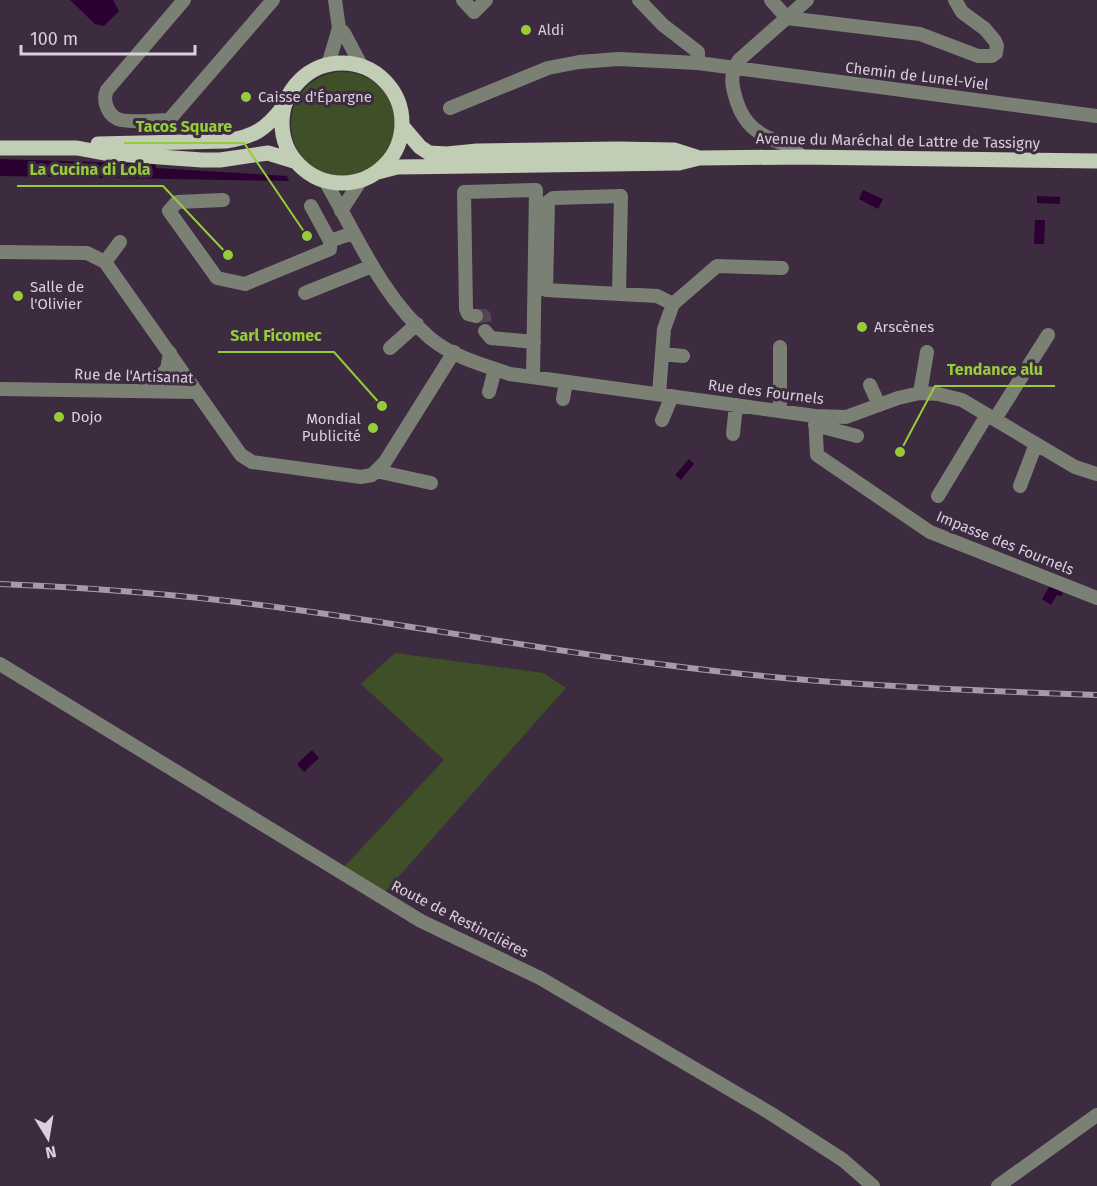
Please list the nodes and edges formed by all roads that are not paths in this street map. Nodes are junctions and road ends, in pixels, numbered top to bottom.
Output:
1 (184, 0) edge
2 (273, 0) edge
3 (335, 0) edge
4 (463, 0) edge
5 (486, 0) edge
6 (639, 0) edge
7 (771, 0) edge
8 (807, 0) edge
9 (956, 0) edge
10 (787, 18) junction
11 (339, 28) junction
12 (698, 63) junction
13 (328, 65) junction
14 (362, 67) junction
15 (734, 69) junction
16 (284, 107) junction
17 (450, 108) dead end
18 (1097, 116) edge
19 (402, 126) junction
20 (0, 148) edge
21 (77, 148) junction
22 (801, 157) junction
23 (699, 158) junction
24 (294, 161) junction
25 (1097, 161) edge
26 (378, 172) junction
27 (361, 180) junction
28 (325, 181) junction
29 (223, 200) dead end
30 (311, 206) dead end
31 (341, 211) junction
32 (353, 233) junction
33 (330, 241) junction
34 (120, 242) dead end
35 (0, 252) edge
36 (105, 262) junction
37 (372, 266) junction
38 (782, 268) dead end
39 (305, 292) dead end
40 (619, 294) junction
41 (673, 304) junction
42 (476, 316) tunnel mouth
43 (417, 324) junction
44 (485, 331) tunnel mouth
45 (1047, 335) dead end
46 (534, 342) junction
47 (780, 347) dead end
48 (390, 348) dead end
49 (454, 352) junction
50 (927, 352) dead end
51 (170, 353) junction
52 (662, 354) junction
53 (683, 356) dead end
54 (495, 369) junction
55 (533, 377) junction
56 (566, 382) junction
57 (870, 385) dead end
58 (0, 389) edge
59 (147, 391) junction
60 (197, 392) junction
61 (489, 392) dead end
62 (920, 393) junction
63 (665, 395) junction
64 (563, 399) dead end
65 (736, 405) junction
66 (879, 405) junction
67 (780, 411) junction
68 (991, 417) junction
69 (662, 420) dead end
70 (815, 421) junction
71 (733, 434) dead end
72 (857, 436) dead end
73 (1036, 444) junction
74 (376, 471) junction
75 (1097, 474) edge
76 (431, 483) dead end
77 (1020, 486) dead end
78 (938, 496) dead end
79 (1097, 598) edge
80 (0, 664) edge
81 (1097, 1115) edge
82 (873, 1186) edge
83 (998, 1186) edge

1 - 2 street
3 - 11 street
4 - 5 street
6 - 12 street
7 - 10 street
8 - 10 street
9 - 10 street
10 - 15 street
11 - 13 street
11 - 14 street
12 - 15 street, Chemin de Lunel-Viel
12 - 17 street, Chemin de Lunel-Viel
13 - 14 main road
13 - 16 main road
14 - 19 main road
15 - 18 street, Chemin de Lunel-Viel
15 - 22 street
16 - 21 main road
16 - 24 main road
19 - 23 main road, Avenue du Maréchal de Lattre de Tassigny
19 - 26 main road
20 - 21 main road
21 - 24 main road
22 - 23 main road, Avenue du Maréchal de Lattre de Tassigny
22 - 25 main road, Avenue du Maréchal de Lattre de Tassigny
23 - 26 main road, Avenue du Maréchal de Lattre de Tassigny
24 - 28 main road
26 - 27 main road
27 - 28 main road
27 - 31 street
28 - 31 street, Rue des Fournels
29 - 33 street
30 - 33 street
31 - 32 street, Rue des Fournels
32 - 33 street
32 - 37 street, Rue des Fournels
34 - 36 street
35 - 36 street
36 - 51 street
37 - 39 street
37 - 43 street, Rue des Fournels
38 - 41 street
40 - 40 street
40 - 41 street
41 - 52 street
42 - 46 street
43 - 48 street
43 - 49 street, Rue des Fournels
44 - 46 street
45 - 68 street
46 - 55 street
47 - 67 street
49 - 54 street, Rue des Fournels
49 - 74 street
50 - 62 street
51 - 59 street
51 - 60 street
52 - 53 street
52 - 63 street
54 - 55 street, Rue des Fournels
54 - 61 street
55 - 56 street, Rue des Fournels
56 - 63 street, Rue des Fournels
56 - 64 street
57 - 66 street
58 - 59 street, Rue de l'Artisanat
59 - 60 street, Rue de l'Artisanat
60 - 74 street, Rue de l'Artisanat
62 - 66 street, Rue des Fournels
62 - 68 street, Rue des Fournels
63 - 65 street, Rue des Fournels
63 - 69 street
65 - 67 street, Rue des Fournels
65 - 71 street
66 - 70 street, Rue des Fournels
67 - 70 street, Rue des Fournels
68 - 73 street, Rue des Fournels
68 - 78 street
70 - 72 street
70 - 79 street, Impasse des Fournels
73 - 75 street, Rue des Fournels
73 - 77 street
74 - 76 street
80 - 82 street, Route de Restinclières
81 - 83 street

